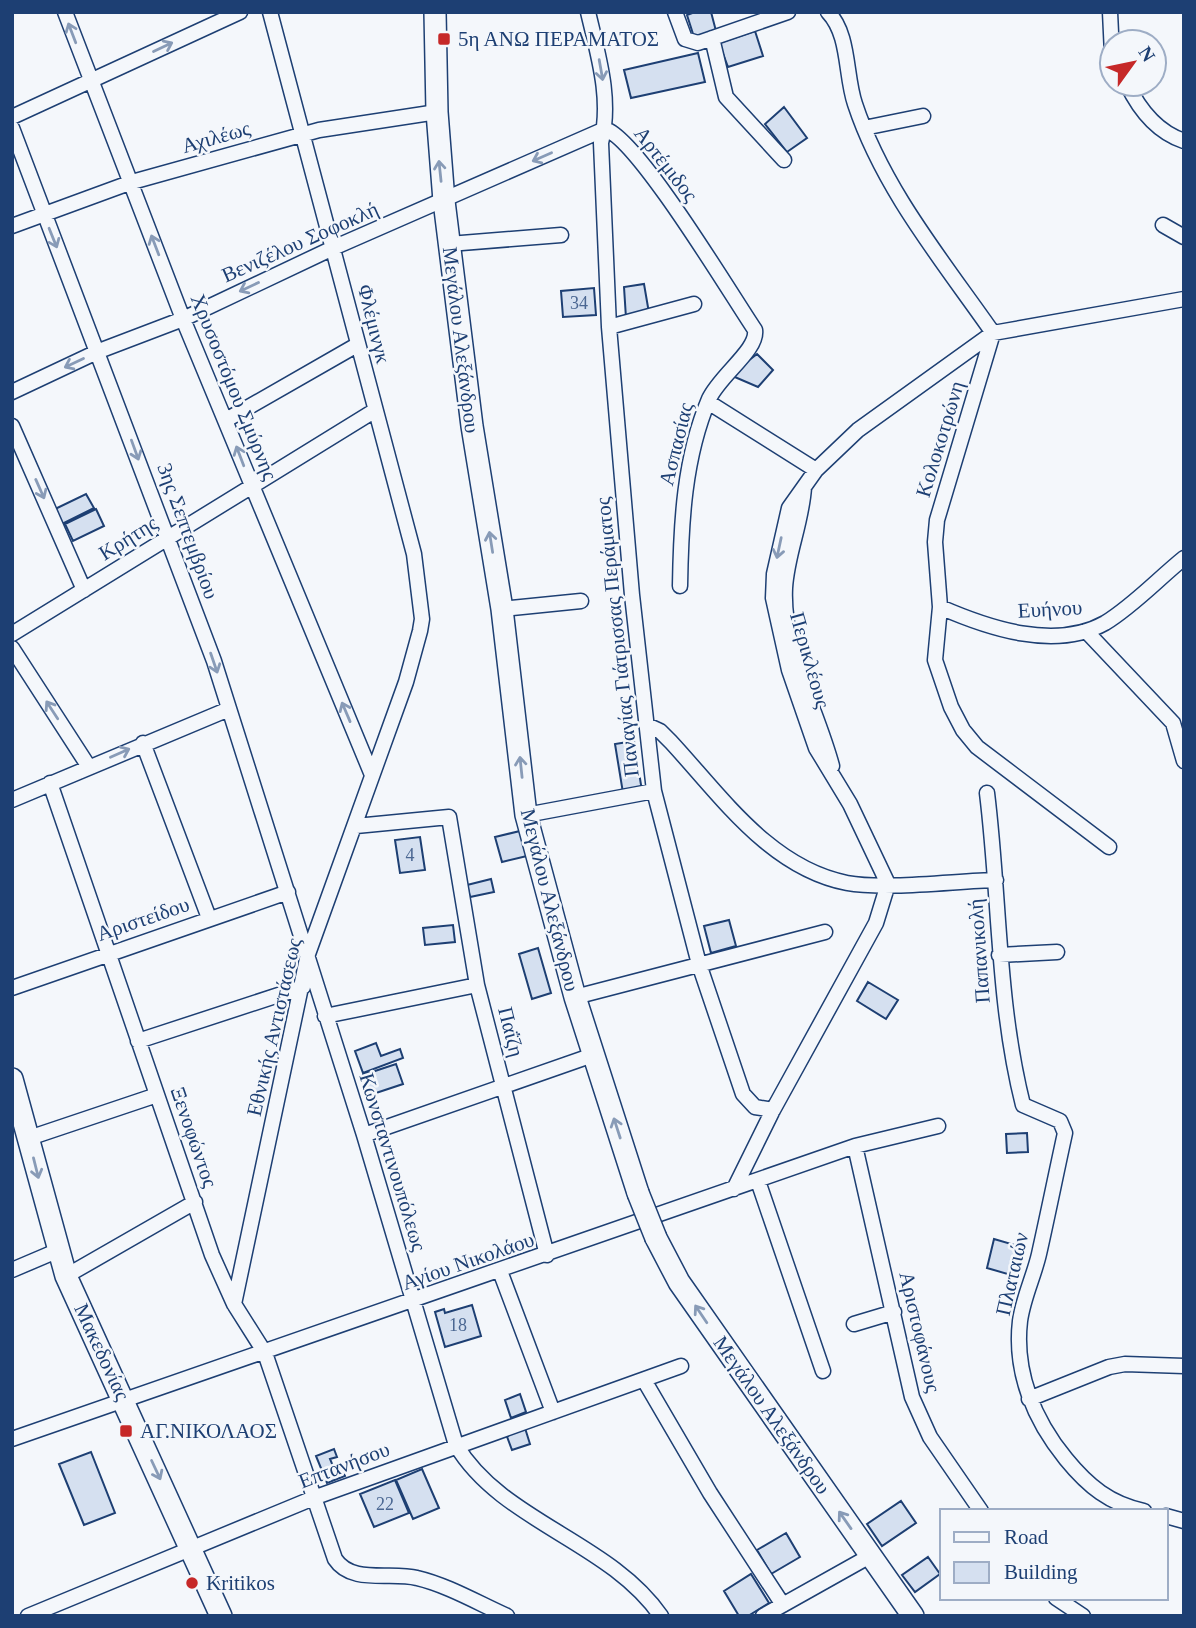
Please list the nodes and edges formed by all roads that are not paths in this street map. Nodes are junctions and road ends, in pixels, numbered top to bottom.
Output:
1 (65, 12) edge
2 (240, 12) edge
3 (270, 12) edge
4 (435, 12) edge
5 (588, 12) edge
6 (675, 12) edge
7 (788, 12) edge
8 (828, 12) edge
9 (208, 19) edge
10 (712, 38) junction
11 (90, 81) junction
12 (1136, 98) edge
13 (437, 112) junction
14 (923, 116) dead end
15 (12, 117) edge
16 (12, 128) edge
17 (864, 128) junction
18 (605, 129) junction
19 (303, 135) junction
20 (1184, 141) edge
21 (784, 160) dead end
22 (132, 182) junction
23 (443, 201) junction
24 (43, 214) junction
25 (1163, 225) dead end
26 (12, 226) edge
27 (561, 235) dead end
28 (1184, 237) edge
29 (449, 244) junction
30 (333, 248) junction
31 (1184, 299) edge
32 (694, 304) dead end
33 (183, 319) junction
34 (610, 327) junction
35 (755, 330) joint
36 (993, 333) junction
37 (357, 345) junction
38 (99, 351) junction
39 (12, 392) edge
40 (708, 402) junction
41 (374, 411) junction
42 (226, 420) junction
43 (12, 426) edge
44 (816, 470) junction
45 (252, 486) junction
46 (167, 538) junction
47 (1184, 558) edge
48 (680, 586) dead end
49 (84, 590) junction
50 (581, 601) dead end
51 (940, 607) junction
52 (502, 609) junction
53 (1086, 631) junction
54 (12, 634) edge
55 (416, 647) joint
56 (12, 649) edge
57 (229, 709) junction
58 (647, 725) junction
59 (143, 743) junction
60 (1184, 761) edge
61 (89, 767) junction
62 (372, 775) junction
63 (50, 783) junction
64 (654, 791) junction
65 (987, 793) dead end
66 (12, 800) edge
67 (526, 815) junction
68 (356, 826) junction
69 (1109, 847) dead end
70 (996, 880) junction
71 (888, 884) junction
72 (288, 892) junction
73 (209, 919) junction
74 (825, 932) dead end
75 (1057, 952) dead end
76 (107, 953) junction
77 (308, 954) junction
78 (999, 955) junction
79 (699, 964) junction
80 (477, 985) junction
81 (303, 987) junction
82 (12, 988) edge
83 (575, 997) junction
84 (325, 1016) junction
85 (138, 1041) junction
86 (593, 1055) junction
87 (12, 1079) edge
88 (503, 1085) junction
89 (157, 1095) junction
90 (773, 1110) junction
91 (16, 1111) edge
92 (1060, 1121) joint
93 (938, 1126) dead end
94 (364, 1135) junction
95 (29, 1138) junction
96 (855, 1146) junction
97 (758, 1181) junction
98 (734, 1189) junction
99 (195, 1202) junction
100 (59, 1250) junction
101 (547, 1255) junction
102 (12, 1270) edge
103 (500, 1271) junction
104 (66, 1276) junction
105 (413, 1302) junction
106 (234, 1304) junction
107 (894, 1312) junction
108 (854, 1324) dead end
109 (265, 1353) junction
110 (681, 1366) dead end
111 (1184, 1366) edge
112 (823, 1371) dead end
113 (644, 1380) junction
114 (1029, 1399) junction
115 (125, 1401) junction
116 (553, 1412) junction
117 (12, 1439) edge
118 (456, 1446) junction
119 (316, 1497) junction
120 (980, 1509) edge
121 (1136, 1509) edge
122 (192, 1548) junction
123 (870, 1556) junction
124 (1059, 1600) edge
125 (783, 1605) junction
126 (28, 1616) edge
127 (221, 1616) edge
128 (507, 1616) edge
129 (661, 1616) edge
130 (763, 1616) edge
131 (913, 1616) edge
132 (1083, 1616) edge

11 -> 1 street, Χρυσοστόμου Σμύρνης
2 - 9 street
3 - 19 street, Φλέμινγκ
4 - 13 street, Μεγάλου Αλεξάνδρου
5 -> 18 street, Αρτέμιδος
6 - 10 street
7 - 10 street
8 - 17 street
11 -> 9 street
10 - 21 street
11 - 15 street
11 - 22 street, Χρυσοστόμου Σμύρνης
12 - 20 street
13 - 19 street, Αχιλέως
23 -> 13 street, Μεγάλου Αλεξάνδρου
14 - 17 street
16 - 24 street, 3ης Σεπτεμβρίου
17 - 36 street
18 -> 23 street, Βενιζέλου Σοφοκλή
18 - 34 street, Παναγίας Γιάτρισσας Περάματος
18 - 35 street, Αρτέμιδος
19 - 22 street, Αχιλέως
19 - 30 street, Φλέμινγκ
22 - 24 street, Αχιλέως
33 -> 22 street, Χρυσοστόμου Σμύρνης
23 - 29 street, Μεγάλου Αλεξάνδρου
23 - 30 street, Βενιζέλου Σοφοκλή
24 - 26 street, Αχιλέως
24 -> 38 street, 3ης Σεπτεμβρίου
25 - 28 street
27 - 29 street
52 -> 29 street, Μεγάλου Αλεξάνδρου
30 -> 33 street, Βενιζέλου Σοφοκλή
30 - 37 street, Φλέμινγκ
31 - 36 street, Περικλέους
32 - 34 street
33 - 38 street, Βενιζέλου Σοφοκλή
33 - 42 street, Χρυσοστόμου Σμύρνης
34 - 58 street, Παναγίας Γιάτρισσας Περάματος
35 - 40 street, Ασπασίας
36 - 44 street, Περικλέους
36 - 51 street, Κολοκοτρώνη
37 - 41 street, Φλέμινγκ
37 - 42 street
38 -> 39 street, Βενιζέλου Σοφοκλή
38 -> 46 street, 3ης Σεπτεμβρίου
40 - 44 street
40 - 48 street, Ασπασίας
41 - 45 street, Κρήτης
41 - 55 street, Φλέμινγκ
45 -> 42 street, Χρυσοστόμου Σμύρνης
43 -> 49 street
44 - 71 street, Περικλέους
45 - 46 street, Κρήτης
62 -> 45 street, Χρυσοστόμου Σμύρνης
46 - 49 street, Κρήτης
46 -> 57 street, 3ης Σεπτεμβρίου
47 - 53 street, Ευήνου
49 - 54 street, Κρήτης
50 - 52 street
51 - 53 street, Ευήνου
51 - 69 street, Κολοκοτρώνη
67 -> 52 street, Μεγάλου Αλεξάνδρου
53 - 60 street
55 - 62 street, Εθνικής Αντιστάσεως
61 -> 56 street
57 - 59 street
57 - 72 street, 3ης Σεπτεμβρίου
58 - 64 street, Παναγίας Γιάτρισσας Περάματος
58 - 71 street
61 -> 59 street
59 - 73 street
61 - 63 street
62 - 68 street, Εθνικής Αντιστάσεως
63 - 66 street
63 - 76 street, Ξενοφώντος
64 - 67 street
64 - 79 street, Παναγίας Γιάτρισσας Περάματος
65 - 70 street, Παπανικολή
67 - 83 street, Μεγάλου Αλεξάνδρου
68 - 77 street, Εθνικής Αντιστάσεως
68 - 80 street, Παΐζη
70 - 71 street
70 - 78 street, Παπανικολή
71 - 90 street
72 - 73 street, Αριστείδου
72 - 77 street, 3ης Σεπτεμβρίου
73 - 76 street, Αριστείδου
74 - 79 street
75 - 78 street
76 - 82 street, Αριστείδου
76 - 85 street, Ξενοφώντος
77 - 81 street, Εθνικής Αντιστάσεως
77 - 84 street, Κωνσταντινουπόλεως
78 - 92 street, Παπανικολή
79 - 83 street
79 - 90 street, Παναγίας Γιάτρισσας Περάματος
80 - 84 street
80 - 88 street, Παΐζη
81 - 85 street
81 - 106 street, Εθνικής Αντιστάσεως
83 - 86 street, Μεγάλου Αλεξάνδρου
84 - 94 street, Κωνσταντινουπόλεως
85 - 89 street, Ξενοφώντος
86 - 88 street
123 -> 86 street, Μεγάλου Αλεξάνδρου, bridge
87 - 91 street, Μακεδονίας
88 - 94 street
88 - 101 street, Παΐζη
89 - 95 street
89 - 99 street, Ξενοφώντος
90 - 98 street
91 - 95 street, Μακεδονίας
92 - 114 street, Πλαταιών
93 - 96 street, Αγίου Νικολάου
94 - 105 street, Κωνσταντινουπόλεως
95 -> 100 street, Μακεδονίας
96 - 97 street, Αγίου Νικολάου
96 - 107 street, Αριστοφάνους
97 - 98 street, Αγίου Νικολάου
97 - 112 street
98 - 101 street, Αγίου Νικολάου
99 - 104 street
99 - 106 street, Ξενοφώντος
100 - 102 street
100 - 104 street, Μακεδονίας
101 - 103 street, Αγίου Νικολάου
103 - 105 street, Αγίου Νικολάου
103 - 116 street
104 - 115 street, Μακεδονίας
105 - 109 street, Αγίου Νικολάου
105 - 118 street, Κωνσταντινουπόλεως
106 - 109 street, Ξενοφώντος
107 - 108 street
107 - 120 street, Αριστοφάνους
109 - 115 street, Αγίου Νικολάου
109 - 119 street, Ξενοφώντος
110 - 113 street, Επτανήσου
111 - 114 street
113 - 116 street, Επτανήσου
113 - 125 street
114 - 121 street, Πλαταιών
115 - 117 street, Αγίου Νικολάου
115 -> 122 street, Μακεδονίας
116 - 118 street, Επτανήσου
118 - 119 street, Επτανήσου
118 - 129 street, Κωνσταντινουπόλεως
119 - 122 street, Επτανήσου
119 - 128 street, Ξενοφώντος
122 - 126 street, Επτανήσου
122 - 127 street, Μακεδονίας
123 - 125 street
123 - 131 street, Μεγάλου Αλεξάνδρου
124 - 132 street
125 - 130 street

